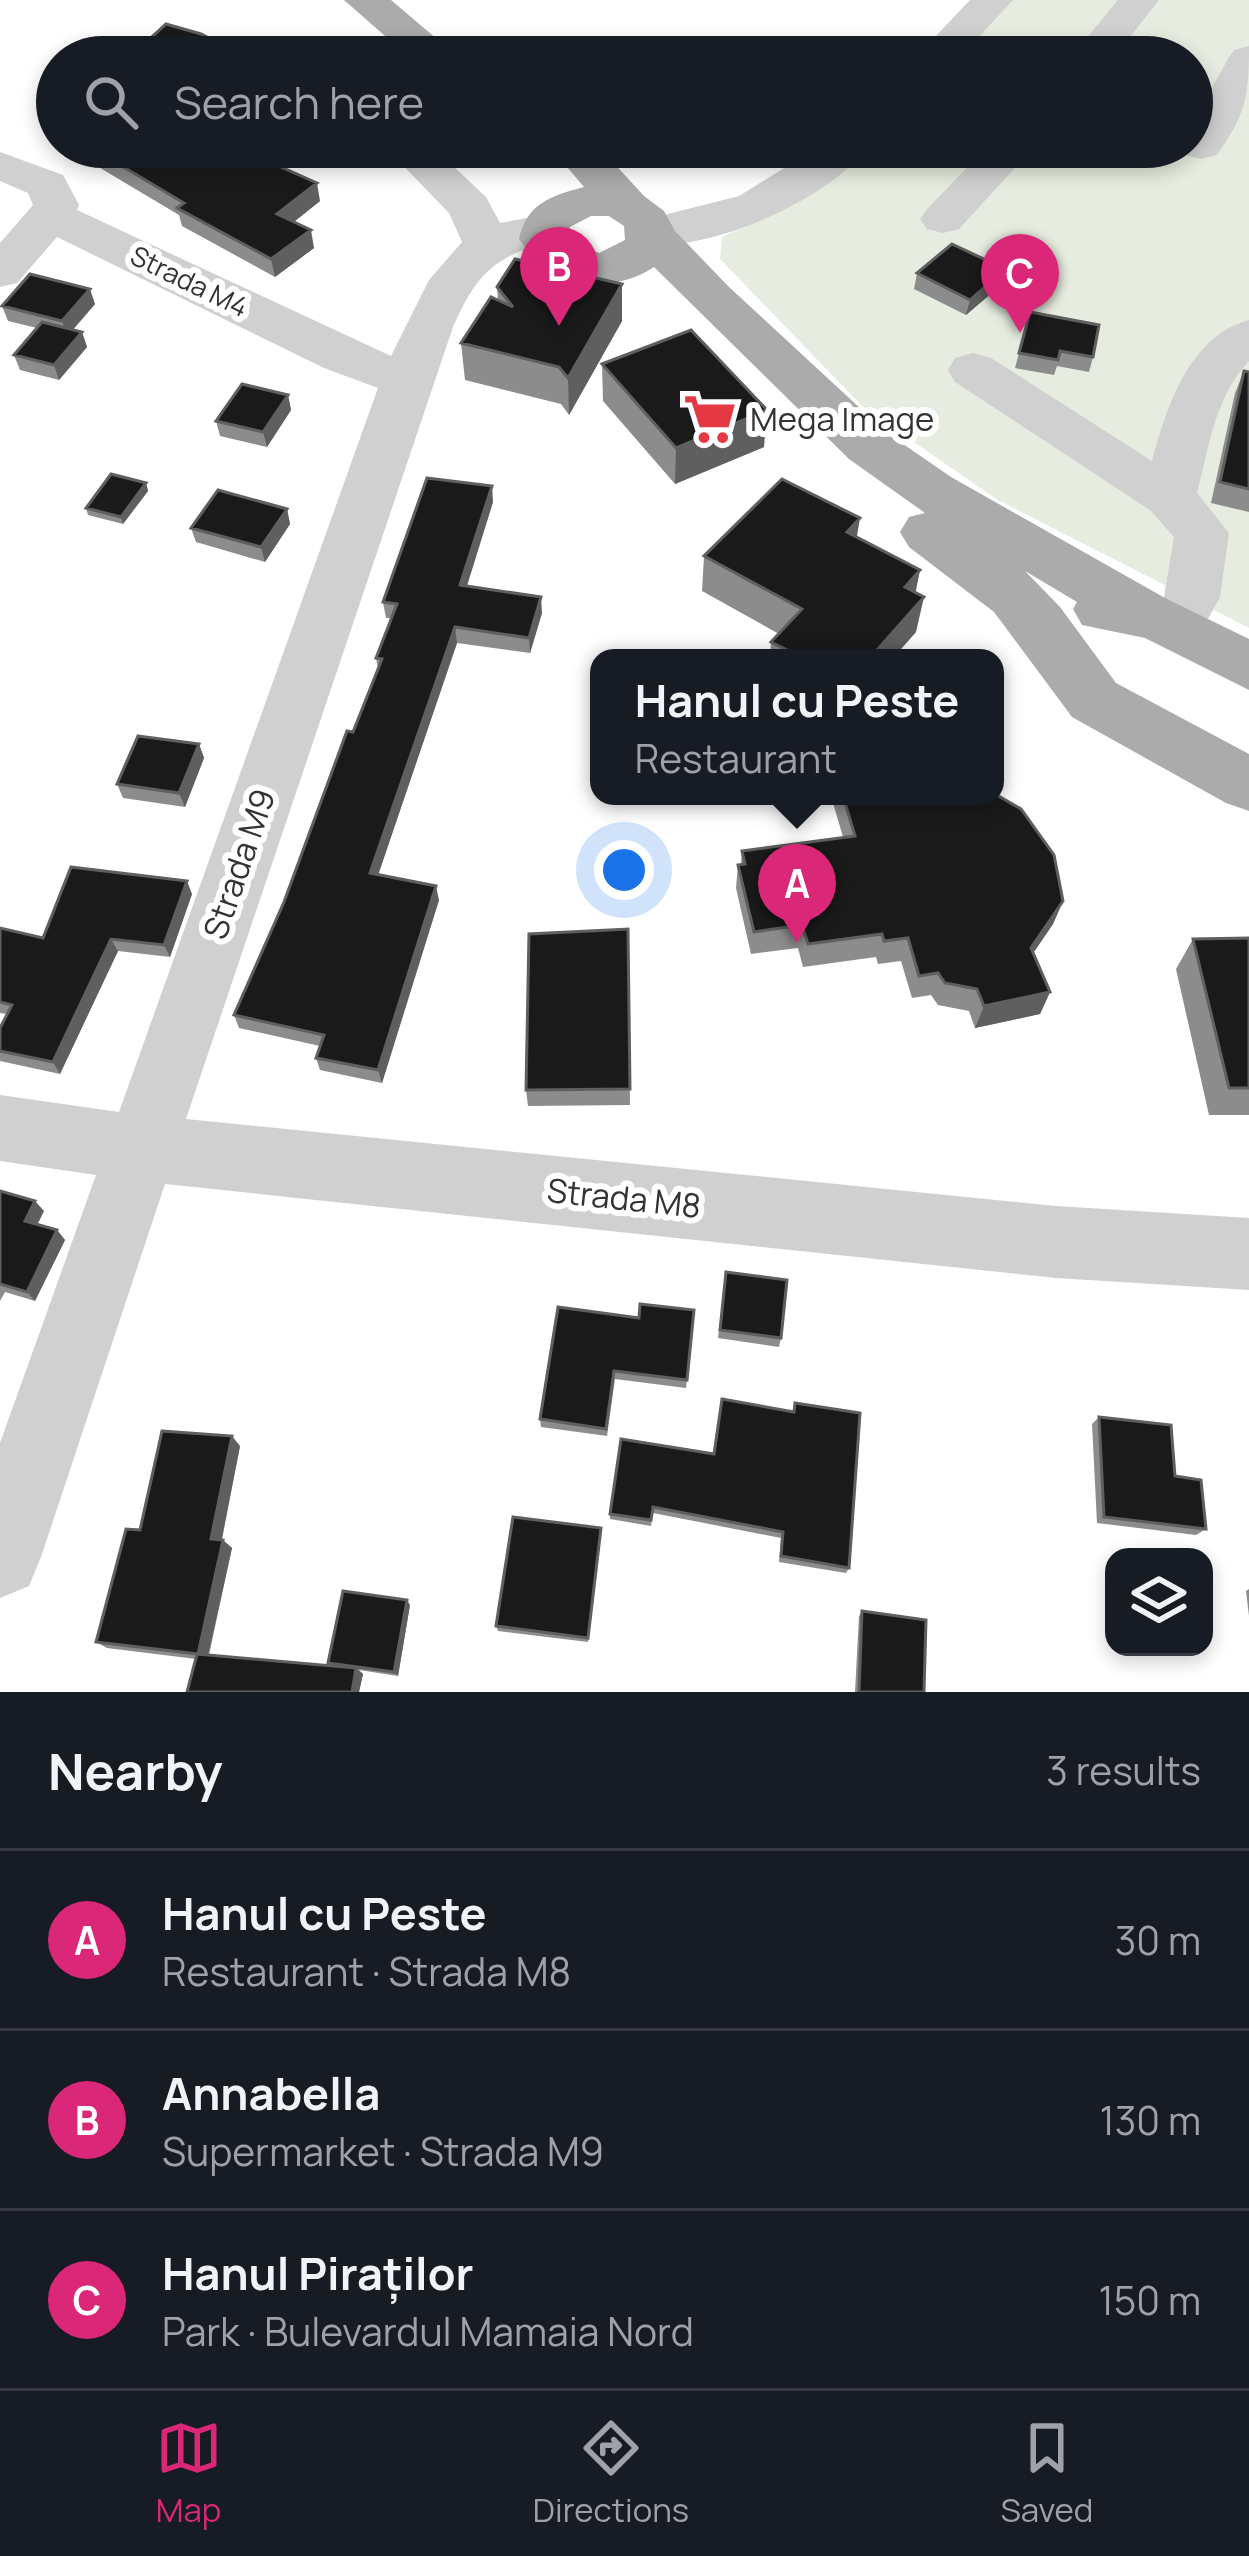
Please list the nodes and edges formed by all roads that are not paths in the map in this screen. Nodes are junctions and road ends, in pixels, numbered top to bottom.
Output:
1 (365, 0) edge
2 (414, 0) edge
3 (929, 0) edge
4 (993, 0) edge
5 (1139, 0) edge
6 (410, 36) edge
7 (457, 36) edge
8 (941, 36) edge
9 (957, 36) edge
10 (1109, 36) edge
11 (1249, 59) edge
12 (1213, 119) edge
13 (1213, 150) edge
14 (1249, 161) edge
15 (0, 165) edge
16 (429, 168) edge
17 (819, 168) edge
18 (992, 168) edge
19 (549, 183) edge
20 (51, 217) junction
21 (943, 219) dead end
22 (486, 243) junction
23 (660, 252) junction
24 (604, 268) junction
25 (0, 272) edge
26 (1249, 336) edge
27 (973, 370) dead end
28 (406, 380) junction
29 (1178, 506) junction
30 (1249, 531) edge
31 (1160, 620) junction
32 (1063, 662) junction
33 (1249, 667) edge
34 (1249, 785) edge
35 (0, 1129) edge
36 (140, 1148) junction
37 (1249, 1254) edge
38 (0, 1557) edge

1 - 6 main road
2 - 7 main road
3 - 8 street
4 - 9 street
5 - 10 street
11 - 12 street
13 - 14 street
15 - 20 street
16 - 22 street
17 - 23 street
18 - 21 street
19 - 22 street
19 - 23 main road
19 - 24 main road
20 - 25 street
20 - 28 street, Strada M4
22 - 28 street, Strada M9
23 - 24 main road
23 - 24 main road
23 - 31 main road
23 - 32 main road
26 - 29 street
27 - 29 street
28 - 36 street, Strada M9
29 - 30 street
29 - 31 street
31 - 32 main road
31 - 33 main road
32 - 34 main road
35 - 36 street, Strada M8
36 - 37 street, Strada M8
36 - 38 street, Strada M9

